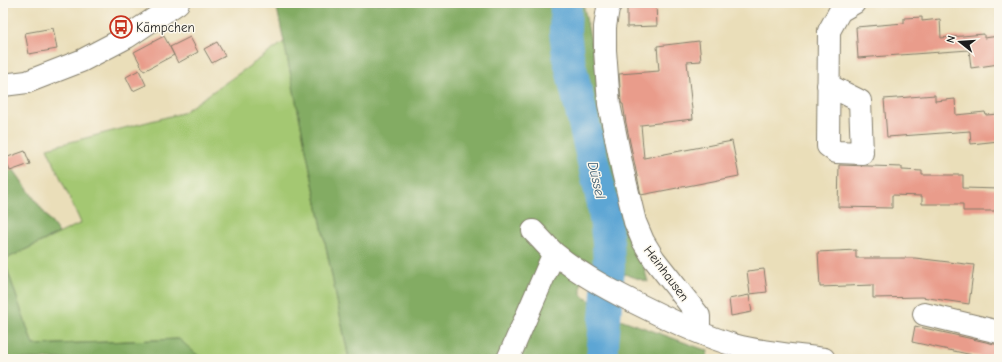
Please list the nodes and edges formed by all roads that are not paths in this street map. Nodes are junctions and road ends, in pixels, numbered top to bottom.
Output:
1 (178, 3) edge
2 (611, 3) edge
3 (854, 3) edge
4 (3, 85) edge
5 (828, 85) dead end
6 (533, 231) dead end
7 (554, 253) junction
8 (924, 314) dead end
9 (699, 332) junction
10 (999, 332) edge
11 (737, 352) edge
12 (508, 359) edge
13 (824, 359) edge

1 - 4 street
2 - 9 street, Heinhausen
3 - 5 street
6 - 7 street, Heinhausen
7 - 9 street, Heinhausen
7 - 12 street
8 - 10 street
9 - 11 street
11 - 13 street

